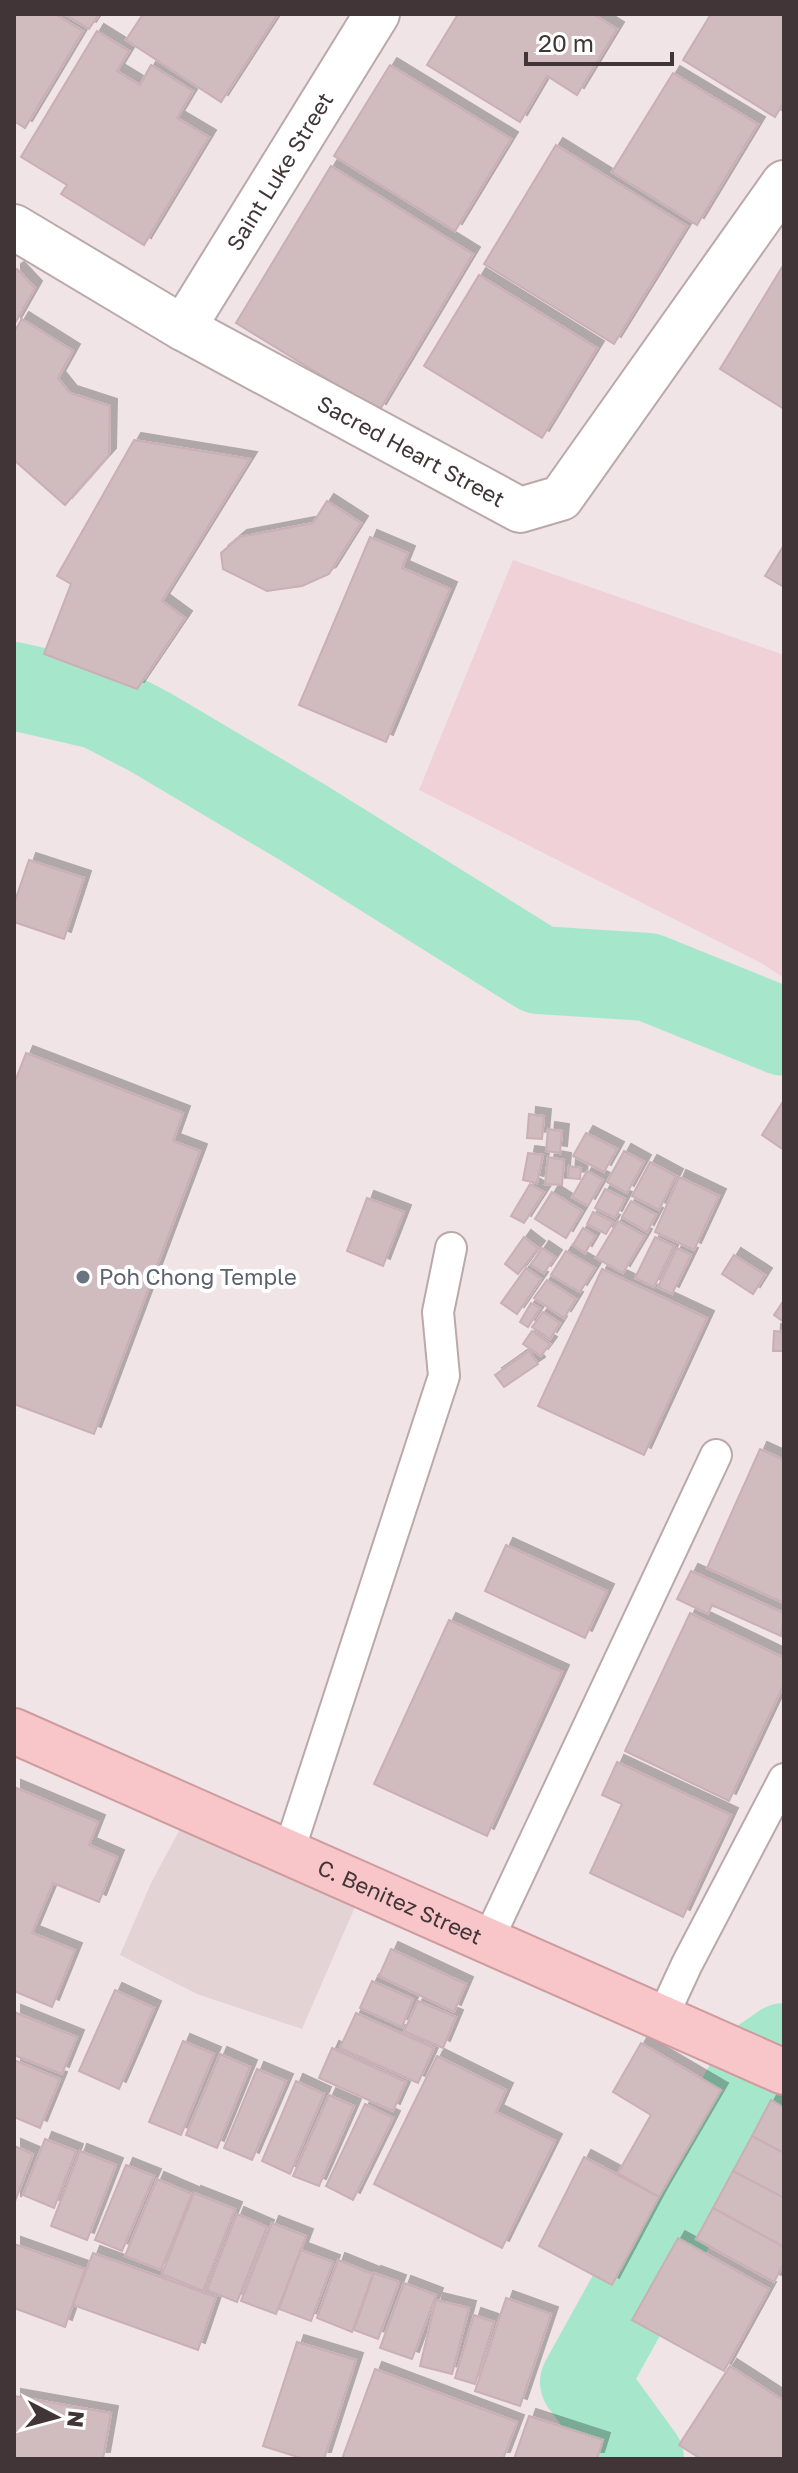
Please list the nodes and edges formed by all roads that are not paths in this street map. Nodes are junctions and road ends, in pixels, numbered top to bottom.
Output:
1 (377, 14) edge
2 (784, 183) edge
3 (14, 227) edge
4 (183, 328) junction
5 (451, 1248) dead end
6 (716, 1455) dead end
7 (14, 1731) edge
8 (784, 1779) edge
9 (288, 1854) junction
10 (487, 1942) junction
11 (667, 2021) junction
12 (784, 2072) edge

1 - 4 street, Saint Luke Street
2 - 4 street, Sacred Heart Street
3 - 4 street, Sacred Heart Street
5 - 9 lane
6 - 10 lane
7 - 9 main road, C. Benitez Street
8 - 11 lane
9 - 10 main road, C. Benitez Street
10 - 11 main road, C. Benitez Street
11 - 12 main road, C. Benitez Street

